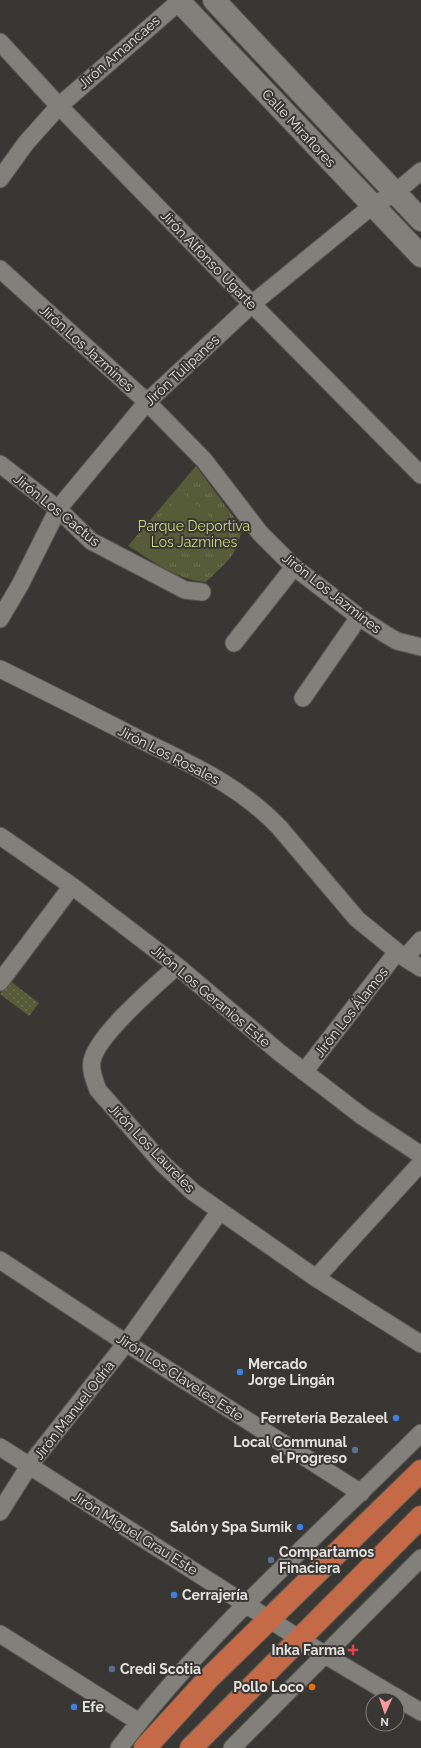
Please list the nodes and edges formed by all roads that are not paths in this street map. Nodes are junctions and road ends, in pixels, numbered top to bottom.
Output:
1 (179, 0) edge
2 (214, 0) edge
3 (0, 42) edge
4 (59, 106) junction
5 (421, 171) edge
6 (0, 179) edge
7 (395, 193) junction
8 (372, 206) junction
9 (421, 220) edge
10 (421, 256) edge
11 (0, 269) edge
12 (252, 304) junction
13 (147, 402) junction
14 (0, 464) edge
15 (421, 475) edge
16 (58, 509) junction
17 (294, 567) junction
18 (202, 592) dead end
19 (359, 618) junction
20 (0, 619) edge
21 (234, 644) dead end
22 (421, 646) edge
23 (0, 669) edge
24 (303, 698) dead end
25 (0, 836) edge
26 (72, 886) junction
27 (421, 940) edge
28 (401, 955) junction
29 (177, 966) junction
30 (421, 968) edge
31 (0, 982) edge
32 (304, 1072) junction
33 (421, 1155) edge
34 (421, 1163) edge
35 (220, 1211) junction
36 (0, 1260) edge
37 (316, 1278) junction
38 (126, 1343) junction
39 (421, 1344) edge
40 (421, 1433) edge
41 (0, 1447) edge
42 (29, 1466) junction
43 (421, 1471) edge
44 (361, 1493) junction
45 (0, 1512) edge
46 (421, 1517) edge
47 (421, 1558) edge
48 (246, 1604) junction
49 (270, 1618) junction
50 (0, 1634) edge
51 (300, 1638) junction
52 (325, 1654) junction
53 (421, 1712) edge
54 (139, 1722) junction
55 (119, 1748) edge
56 (145, 1748) edge
57 (191, 1748) edge
58 (232, 1748) edge

1 - 4 street, Jirón Amancaes
1 - 8 street, Calle Miraflores
2 - 7 street, Calle Miraflores
3 - 4 street, Jirón Alfonso Ugarte
4 - 6 street, Jirón Amancaes
4 - 12 street, Jirón Alfonso Ugarte
5 - 7 street, Jirón Tulipanes
7 - 8 street, Jirón Tulipanes
7 - 9 street, Calle Miraflores
8 - 10 street, Calle Miraflores
8 - 12 street, Jirón Tulipanes
11 - 13 street, Jirón Los Jazmines
12 - 13 street, Jirón Tulipanes
12 - 15 street, Jirón Alfonso Ugarte
13 - 16 street, Jirón Tulipanes
13 - 17 street, Jirón Los Jazmines
14 - 16 street, Jirón Los Cactus
16 - 18 street, Jirón Los Cactus
16 - 20 street, Jirón Tulipanes
17 - 19 street, Jirón Los Jazmines
17 - 21 street
19 - 22 street, Jirón Los Jazmines
19 - 24 street
23 - 28 street, Jirón Los Rosales
25 - 26 street, Jirón Los Geranios Este
26 - 29 street, Jirón Los Geranios Este
26 - 31 street
27 - 28 street, Jirón Los Álamos
28 - 30 street, Jirón Los Rosales
28 - 32 street, Jirón Los Álamos
29 - 32 street, Jirón Los Geranios Este
29 - 35 street, Jirón Los Laureles
32 - 33 street, Jirón Los Geranios Este
34 - 37 street
35 - 37 street, Jirón Los Laureles
35 - 38 street, Jirón Manuel Odría
36 - 38 street, Jirón Los Claveles Este
37 - 39 street, Jirón Los Laureles
38 - 42 street, Jirón Manuel Odría
38 - 44 street, Jirón Los Claveles Este
40 - 44 street
41 - 42 street, Jirón Miguel Grau Este
42 - 45 street, Jirón Manuel Odría
42 - 48 street, Jirón Miguel Grau Este
43 - 49 highway
44 - 48 street
46 - 51 highway
47 - 52 street
48 - 49 street, Jirón Miguel Grau Este
48 - 54 street
49 - 51 street, Jirón Miguel Grau Este
49 - 56 highway
50 - 54 street
51 - 52 street, Jirón Miguel Grau Este
51 - 57 highway
52 - 53 street, Jirón Miguel Grau Este
52 - 58 street
54 - 55 street

